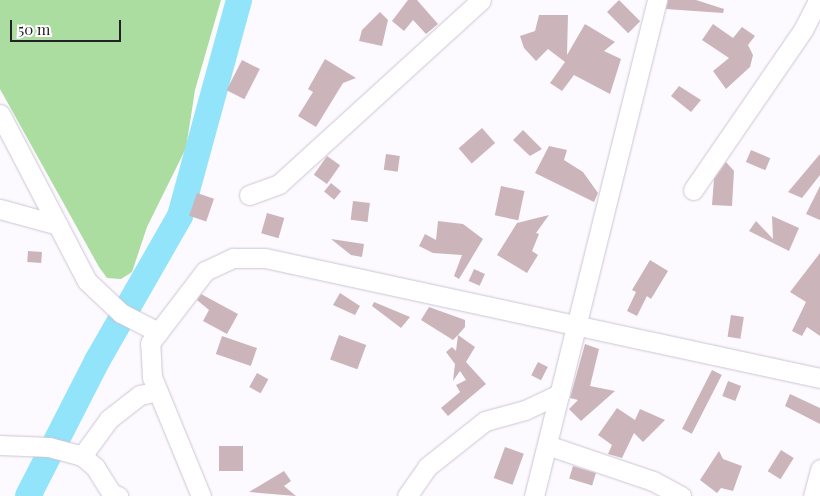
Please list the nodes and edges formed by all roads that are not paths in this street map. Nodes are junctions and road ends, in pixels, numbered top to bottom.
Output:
1 (482, 0) edge
2 (657, 0) edge
3 (818, 0) edge
4 (0, 114) edge
5 (693, 190) dead end
6 (249, 195) dead end
7 (0, 209) edge
8 (58, 225) junction
9 (576, 325) junction
10 (158, 332) junction
11 (820, 378) edge
12 (158, 391) junction
13 (559, 394) junction
14 (0, 445) edge
15 (547, 445) junction
16 (82, 456) junction
17 (820, 469) edge
18 (113, 495) edge
19 (201, 496) edge
20 (407, 496) edge
21 (534, 496) edge
22 (681, 496) edge
23 (813, 496) edge

1 - 6 street
2 - 9 street
3 - 5 street
4 - 8 street
7 - 8 street
8 - 10 street
9 - 10 street
9 - 11 street
9 - 13 street
10 - 12 street
12 - 16 street
12 - 19 street
13 - 15 street
13 - 20 street
14 - 16 street
15 - 21 street
15 - 22 street
16 - 18 street
17 - 23 street

